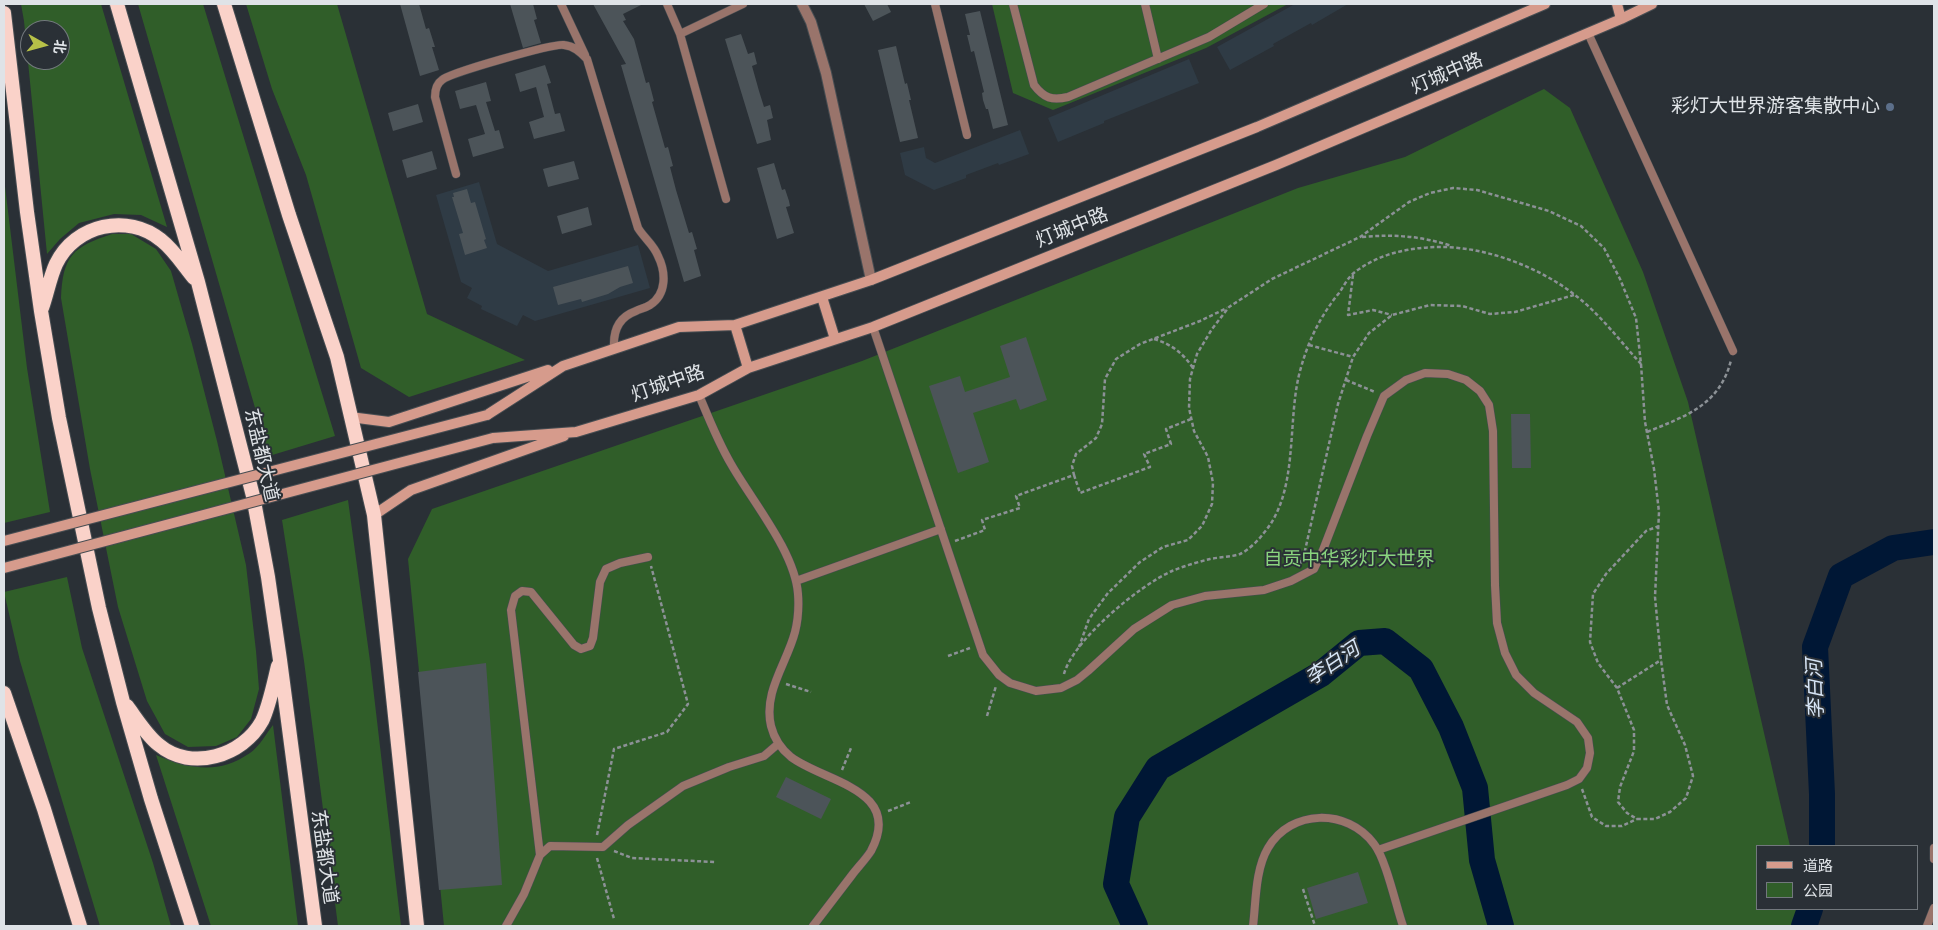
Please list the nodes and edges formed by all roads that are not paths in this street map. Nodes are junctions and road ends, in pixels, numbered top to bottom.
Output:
1 (117, 4) edge
2 (224, 4) edge
3 (561, 4) edge
4 (667, 4) edge
5 (743, 4) edge
6 (802, 4) edge
7 (935, 4) edge
8 (1014, 4) edge
9 (1145, 4) edge
10 (1264, 4) edge
11 (1545, 4) edge
12 (1617, 4) edge
13 (1646, 5) edge
14 (1537, 6) edge
15 (4, 13) edge
16 (1620, 19) junction
17 (1588, 33) junction
18 (680, 34) junction
19 (587, 59) junction
20 (1158, 59) junction
21 (967, 135) dead end
22 (456, 174) dead end
23 (726, 199) dead end
24 (871, 280) junction
25 (198, 282) junction
26 (822, 297) junction
27 (41, 311) junction
28 (735, 325) junction
29 (873, 327) junction
30 (835, 339) junction
31 (614, 348) junction
32 (1733, 351) road end
33 (563, 366) junction
34 (748, 368) junction
35 (699, 395) junction
36 (350, 416) junction
37 (576, 432) junction
38 (374, 515) junction
39 (941, 529) junction
40 (4, 541) edge
41 (648, 557) road end
42 (4, 568) edge
43 (796, 581) junction
44 (280, 660) junction
45 (4, 693) edge
46 (123, 702) junction
47 (778, 744) junction
48 (1934, 848) edge
49 (1378, 850) junction
50 (540, 855) junction
51 (1934, 860) edge
52 (1934, 908) edge
53 (80, 926) edge
54 (192, 926) edge
55 (315, 926) edge
56 (417, 926) edge
57 (506, 926) edge
58 (813, 926) edge
59 (1253, 926) edge
60 (1403, 926) edge
61 (1927, 926) edge

1 - 25 highway, 东盐都大道
2 - 36 highway
3 - 19 lane
4 - 18 lane
5 - 18 lane
6 - 24 street
7 - 21 lane
8 - 20 lane
9 - 20 lane
10 - 20 lane
11 - 14 main road, 灯城中路
12 - 16 main road
13 - 16 main road, 灯城中路
14 - 24 main road, 灯城中路
15 - 27 highway
16 - 17 main road, 灯城中路
17 - 29 main road, 灯城中路
17 - 32 lane
18 - 23 lane
19 - 22 lane
19 - 31 lane
24 - 26 main road, 灯城中路
25 - 27 highway
25 - 44 highway, 东盐都大道
26 - 28 main road, 灯城中路
26 - 30 main road
27 - 46 highway
28 - 31 main road, 灯城中路
28 - 34 main road
29 - 30 main road, 灯城中路
29 - 39 lane
30 - 34 main road, 灯城中路
31 - 33 main road, 灯城中路
33 - 36 main road
33 - 40 main road, 灯城中路, bridge
34 - 35 main road, 灯城中路
35 - 37 main road, 灯城中路
35 - 43 lane
36 - 38 highway
37 - 38 main road
37 - 42 main road, 灯城中路, bridge
38 - 56 highway
39 - 43 lane
39 - 49 lane
41 - 50 lane
43 - 47 lane
44 - 46 highway
44 - 55 highway, 东盐都大道
45 - 53 highway
46 - 54 highway
47 - 50 lane
47 - 58 lane
48 - 51 lane
49 - 59 lane
49 - 60 lane
50 - 57 lane
52 - 61 lane

